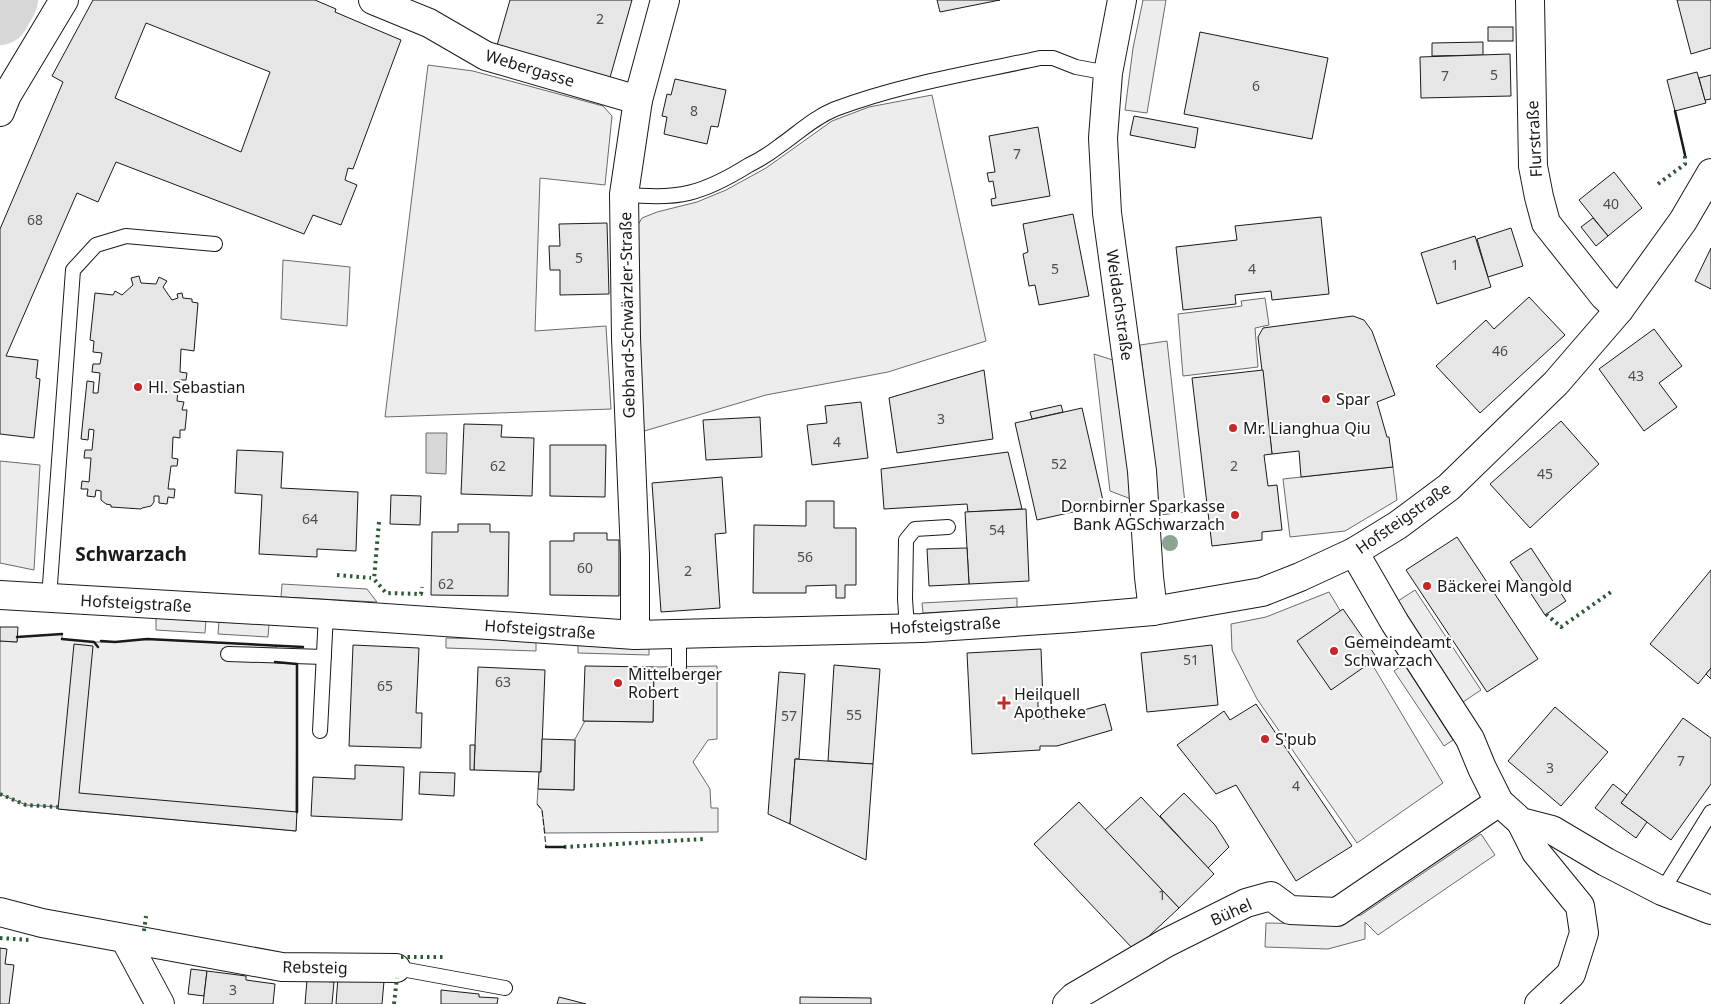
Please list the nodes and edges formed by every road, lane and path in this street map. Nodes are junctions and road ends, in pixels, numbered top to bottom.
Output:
1 (64, 0) edge
2 (373, 0) edge
3 (665, 0) edge
4 (1122, 0) edge
5 (1530, 0) edge
6 (1108, 73) junction
7 (638, 100) junction
8 (0, 112) edge
9 (1711, 173) edge
10 (624, 194) junction
11 (214, 244) dead end
12 (1619, 310) junction
13 (948, 527) dead end
14 (1354, 552) junction
15 (0, 595) edge
16 (49, 598) junction
17 (1153, 611) junction
18 (326, 614) junction
19 (907, 628) junction
20 (635, 635) junction
21 (679, 635) junction
22 (228, 654) dead end
23 (324, 657) junction
24 (679, 667) dead end
25 (320, 731) dead end
26 (1500, 802) junction
27 (1711, 812) edge
28 (1521, 822) junction
29 (1662, 891) junction
30 (1711, 910) edge
31 (0, 912) edge
32 (125, 939) junction
33 (396, 968) joint
34 (505, 988) dead end
35 (160, 1004) edge
36 (1067, 1004) edge
37 (1539, 1004) edge

1 - 8 street
2 - 7 street, Webergasse
3 - 7 street, Gebhard-Schwärzler-Straße
4 - 6 street, Weidachstraße
5 - 12 street, Flurstraße
6 - 10 lane
6 - 17 street, Weidachstraße
7 - 10 street, Gebhard-Schwärzler-Straße
9 - 12 street, Hofsteigstraße
10 - 20 street, Gebhard-Schwärzler-Straße
11 - 16 lane
12 - 14 street, Hofsteigstraße
13 - 19 lane
14 - 17 street, Hofsteigstraße
14 - 26 street
15 - 16 street, Hofsteigstraße
16 - 18 street, Hofsteigstraße
17 - 19 street, Hofsteigstraße
18 - 20 street, Hofsteigstraße
18 - 23 lane
19 - 21 street, Hofsteigstraße
20 - 21 street, Hofsteigstraße
21 - 24 lane
22 - 23 lane
23 - 25 lane
26 - 28 street
26 - 36 street, Bühel
27 - 29 lane
28 - 29 street
28 - 37 street
29 - 30 street
31 - 32 street, Rebsteig
32 - 33 street, Rebsteig
32 - 35 street
33 - 34 lane, Rebsteig

